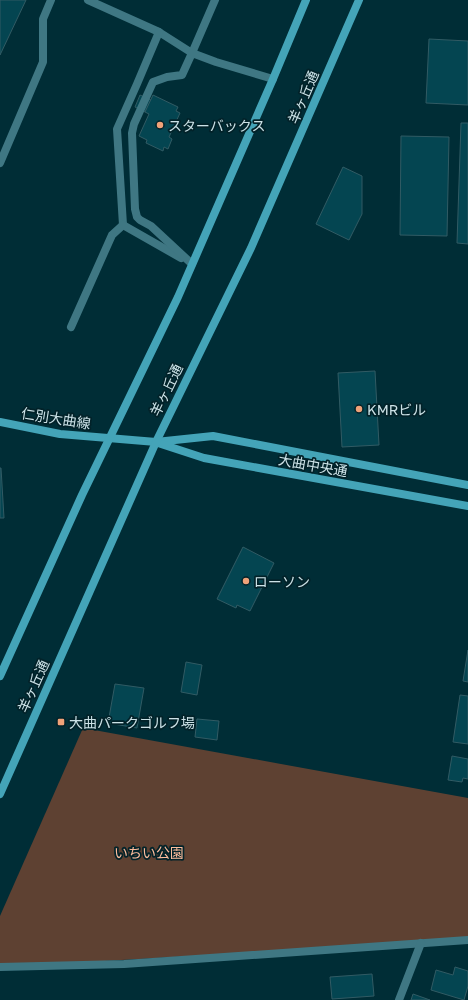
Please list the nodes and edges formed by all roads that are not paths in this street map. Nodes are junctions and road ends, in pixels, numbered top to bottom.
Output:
1 (51, 0) edge
2 (88, 0) edge
3 (215, 0) edge
4 (306, 0) edge
5 (359, 0) edge
6 (160, 32) junction
7 (192, 52) junction
8 (273, 79) junction
9 (0, 163) edge
10 (122, 225) junction
11 (192, 264) junction
12 (70, 327) dead end
13 (0, 422) edge
14 (109, 438) junction
15 (156, 442) junction
16 (468, 486) edge
17 (468, 506) edge
18 (0, 676) edge
19 (0, 794) edge
20 (468, 940) edge
21 (421, 942) junction
22 (0, 967) edge
23 (399, 1000) edge

1 - 9 street
2 - 6 street
3 - 7 street
4 - 8 main road
5 - 15 main road, 羊ヶ丘通
6 - 7 street
6 - 10 street
7 - 8 street
7 - 11 street
8 - 11 main road
10 - 11 street
10 - 12 street
11 - 14 main road
13 - 14 main road, 仁別大曲線
14 - 15 main road, 大曲中央通
14 - 18 main road
15 - 16 main road, 大曲中央通
15 - 17 main road, 大曲中央通
15 - 19 main road, 羊ヶ丘通
20 - 21 street
21 - 22 street
21 - 23 street

